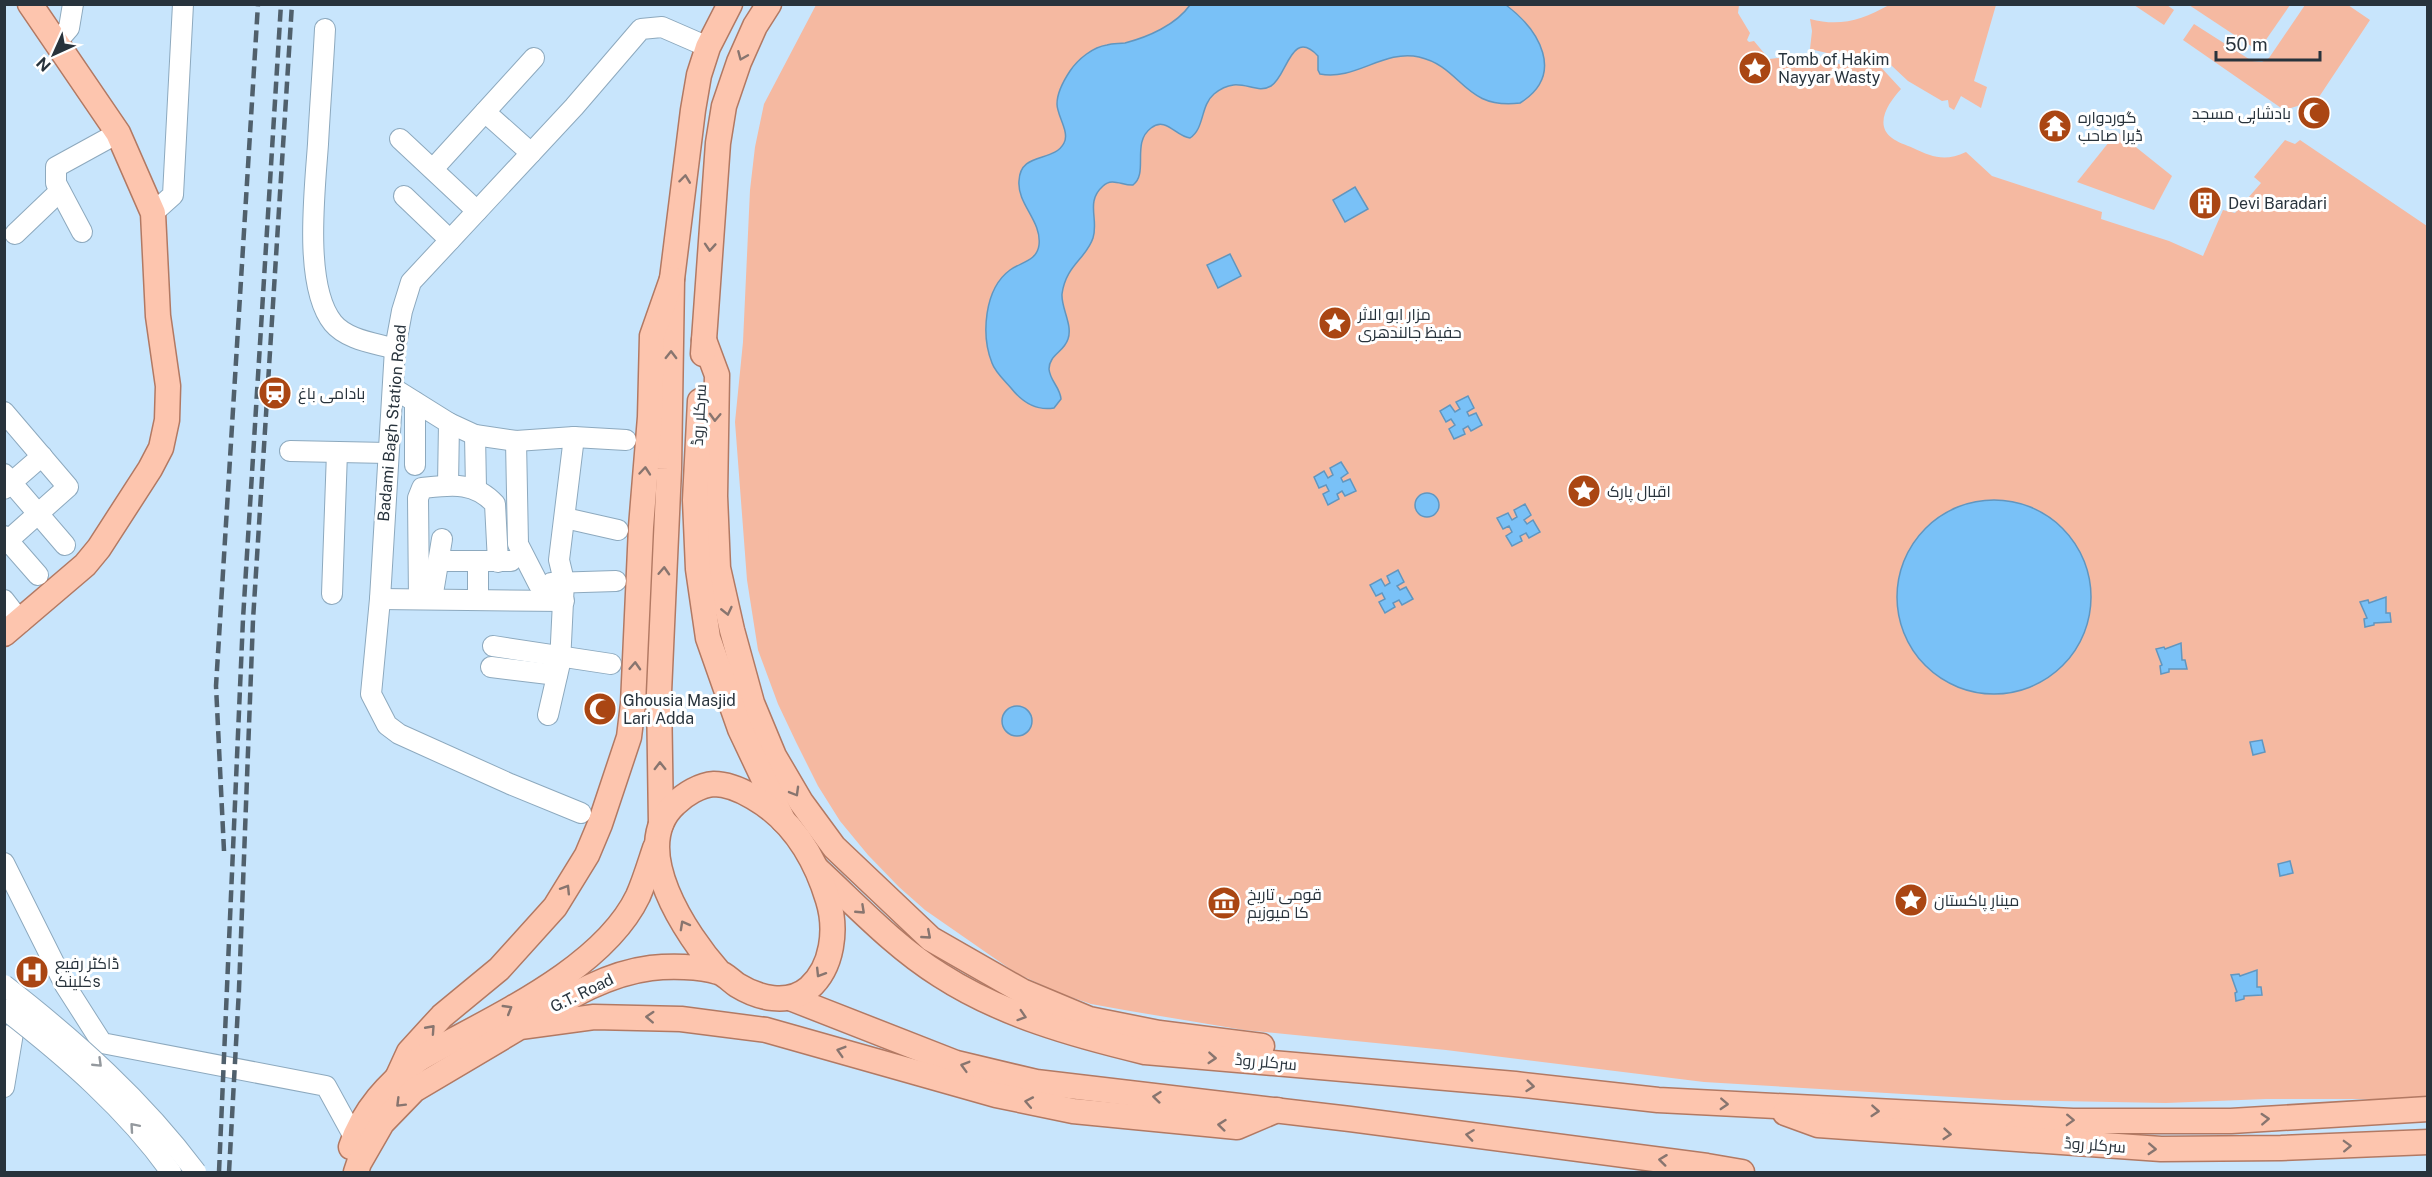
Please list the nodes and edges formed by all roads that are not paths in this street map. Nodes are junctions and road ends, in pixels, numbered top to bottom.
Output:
1 (30, 4) edge
2 (73, 4) edge
3 (183, 4) edge
4 (730, 4) edge
5 (769, 4) edge
6 (325, 30) dead end
7 (56, 44) junction
8 (708, 47) junction
9 (534, 58) dead end
10 (485, 112) junction
11 (118, 133) junction
12 (400, 139) dead end
13 (531, 153) junction
14 (433, 169) junction
15 (60, 190) junction
16 (404, 196) dead end
17 (477, 211) junction
18 (153, 213) junction
19 (82, 232) dead end
20 (15, 234) dead end
21 (450, 240) junction
22 (672, 279) junction
23 (704, 340) junction
24 (395, 350) junction
25 (393, 388) junction
26 (415, 402) junction
27 (4, 412) edge
28 (448, 423) junction
29 (475, 435) junction
30 (574, 437) junction
31 (626, 440) dead end
32 (516, 441) junction
33 (290, 451) dead end
34 (337, 452) junction
35 (388, 453) junction
36 (42, 456) junction
37 (415, 465) dead end
38 (7, 482) edge
39 (448, 485) junction
40 (422, 488) junction
41 (476, 488) junction
42 (385, 492) junction
43 (38, 514) junction
44 (565, 518) junction
45 (618, 530) dead end
46 (442, 538) dead end
47 (6, 540) edge
48 (65, 545) dead end
49 (524, 556) junction
50 (438, 561) junction
51 (488, 562) junction
52 (38, 575) dead end
53 (564, 581) junction
54 (616, 581) dead end
55 (539, 585) junction
56 (332, 594) dead end
57 (380, 599) junction
58 (425, 599) junction
59 (4, 600) edge
60 (478, 600) junction
61 (508, 600) junction
62 (564, 601) junction
63 (13, 628) edge
64 (493, 646) dead end
65 (560, 655) junction
66 (611, 664) dead end
67 (491, 667) dead end
68 (557, 675) junction
69 (548, 715) dead end
70 (581, 813) dead end
71 (783, 820) junction
72 (659, 833) junction
73 (4, 863) edge
74 (818, 870) junction
75 (719, 972) junction
76 (4, 985) edge
77 (790, 998) junction
78 (4, 1009) edge
79 (9, 1027) edge
80 (520, 1027) junction
81 (102, 1043) junction
82 (398, 1076) junction
83 (1408, 1076) junction
84 (4, 1087) edge
85 (1766, 1106) junction
86 (2427, 1109) edge
87 (1278, 1110) junction
88 (354, 1137) junction
89 (2427, 1142) edge
90 (171, 1173) edge
91 (196, 1173) edge
92 (342, 1173) edge
93 (356, 1173) edge
94 (1742, 1173) edge

1 - 7 main road
2 - 7 street
3 - 18 street
4 - 8 main road, سرکلر روڈ
5 -> 23 main road, سرکلر روڈ
6 - 24 street
7 - 11 main road
8 - 13 street, Badami Bagh Station Road
22 -> 8 main road, سرکلر روڈ
9 - 10 street
10 - 13 street
10 - 14 street
11 - 15 street
11 - 18 main road
12 - 14 street
13 - 17 street, Badami Bagh Station Road
14 - 17 street
15 - 19 street
15 - 20 street
16 - 21 street
17 - 21 street, Badami Bagh Station Road
18 - 63 main road
21 - 24 street, Badami Bagh Station Road
72 -> 22 main road, سرکلر روڈ
82 -> 22 main road
23 - 71 main road, سرکلر روڈ
23 -> 83 main road
24 - 25 street, Badami Bagh Station Road
25 - 26 street
25 - 35 street, Badami Bagh Station Road
26 - 28 street
26 - 37 street
27 - 36 street
28 - 29 street
28 - 39 street
29 - 32 street
29 - 41 street
30 - 31 street
30 - 32 street
30 - 44 street
32 - 49 street
33 - 34 street
34 - 35 street
34 - 56 street
35 - 42 street, Badami Bagh Station Road
36 - 38 street
36 - 43 street
38 - 43 street
39 - 40 street
39 - 41 street
40 - 42 street
40 - 58 street
41 - 51 street
42 - 57 street, Badami Bagh Station Road
43 - 47 street
43 - 48 street
44 - 45 street
44 - 53 street
46 - 50 street
47 - 52 street
49 - 51 street
49 - 55 street
50 - 51 street
50 - 58 street
51 - 60 street
53 - 54 street
53 - 55 street
53 - 62 street
55 - 61 street
57 - 58 street
57 - 70 street, Badami Bagh Station Road
58 - 60 street
59 - 63 street
60 - 61 street
61 - 62 street
62 - 65 street
64 - 65 street
65 - 66 street
65 - 68 street
67 - 68 street
68 - 69 street
71 - 72 main road
71 - 74 main road
75 -> 72 main road
82 -> 72 main road
73 - 81 street
74 -> 77 main road
74 -> 83 main road, سرکلر روڈ
75 - 77 main road
75 - 80 main road, G.T. Road
76 -> 91 street, bridge
87 -> 77 main road
90 -> 78 street, bridge
79 - 81 street
79 - 84 street
87 -> 80 main road
80 -> 93 main road, G.T. Road
81 - 88 street
82 - 88 main road
83 -> 85 main road, سرکلر روڈ
85 -> 86 main road, سرکلر روڈ
85 -> 89 main road, سرکلر روڈ
94 -> 87 main road
88 - 92 main road

